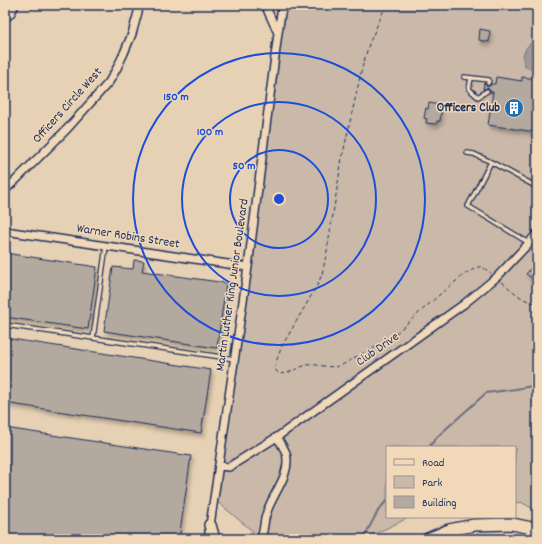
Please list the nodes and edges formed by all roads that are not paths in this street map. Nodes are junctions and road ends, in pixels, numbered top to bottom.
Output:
1 (15, 5) edge
2 (140, 5) edge
3 (264, 5) edge
4 (284, 5) edge
5 (5, 19) edge
6 (278, 33) junction
7 (464, 77) dead end
8 (471, 78) junction
9 (488, 84) dead end
10 (487, 91) dead end
11 (467, 153) dead end
12 (491, 162) junction
13 (537, 187) edge
14 (5, 190) edge
15 (5, 231) edge
16 (537, 233) edge
17 (529, 243) junction
18 (106, 246) junction
19 (248, 267) junction
20 (5, 325) edge
21 (93, 338) junction
22 (235, 359) junction
23 (277, 436) junction
24 (219, 466) junction
25 (210, 525) junction
26 (537, 529) edge
27 (208, 539) edge
28 (214, 539) edge
29 (260, 539) edge
30 (428, 539) edge

1 - 5 street
2 - 14 street, Officers Circle West
3 - 6 street
4 - 6 street
6 - 19 street, Martin Luther King Junior Boulevard
7 - 8 lane
8 - 9 lane
8 - 10 lane
11 - 12 lane
12 - 13 lane
12 - 17 lane
15 - 18 street, Warner Robins Street
16 - 17 street, Club Drive
17 - 23 street, Club Drive
18 - 19 street, Warner Robins Street
18 - 21 lane
19 - 22 street, Martin Luther King Junior Boulevard
20 - 21 lane
21 - 22 lane
22 - 24 street, Martin Luther King Junior Boulevard
23 - 24 street, Club Drive
23 - 29 street
24 - 25 street, Martin Luther King Junior Boulevard
25 - 27 street, Martin Luther King Junior Boulevard
25 - 28 street
26 - 30 street

